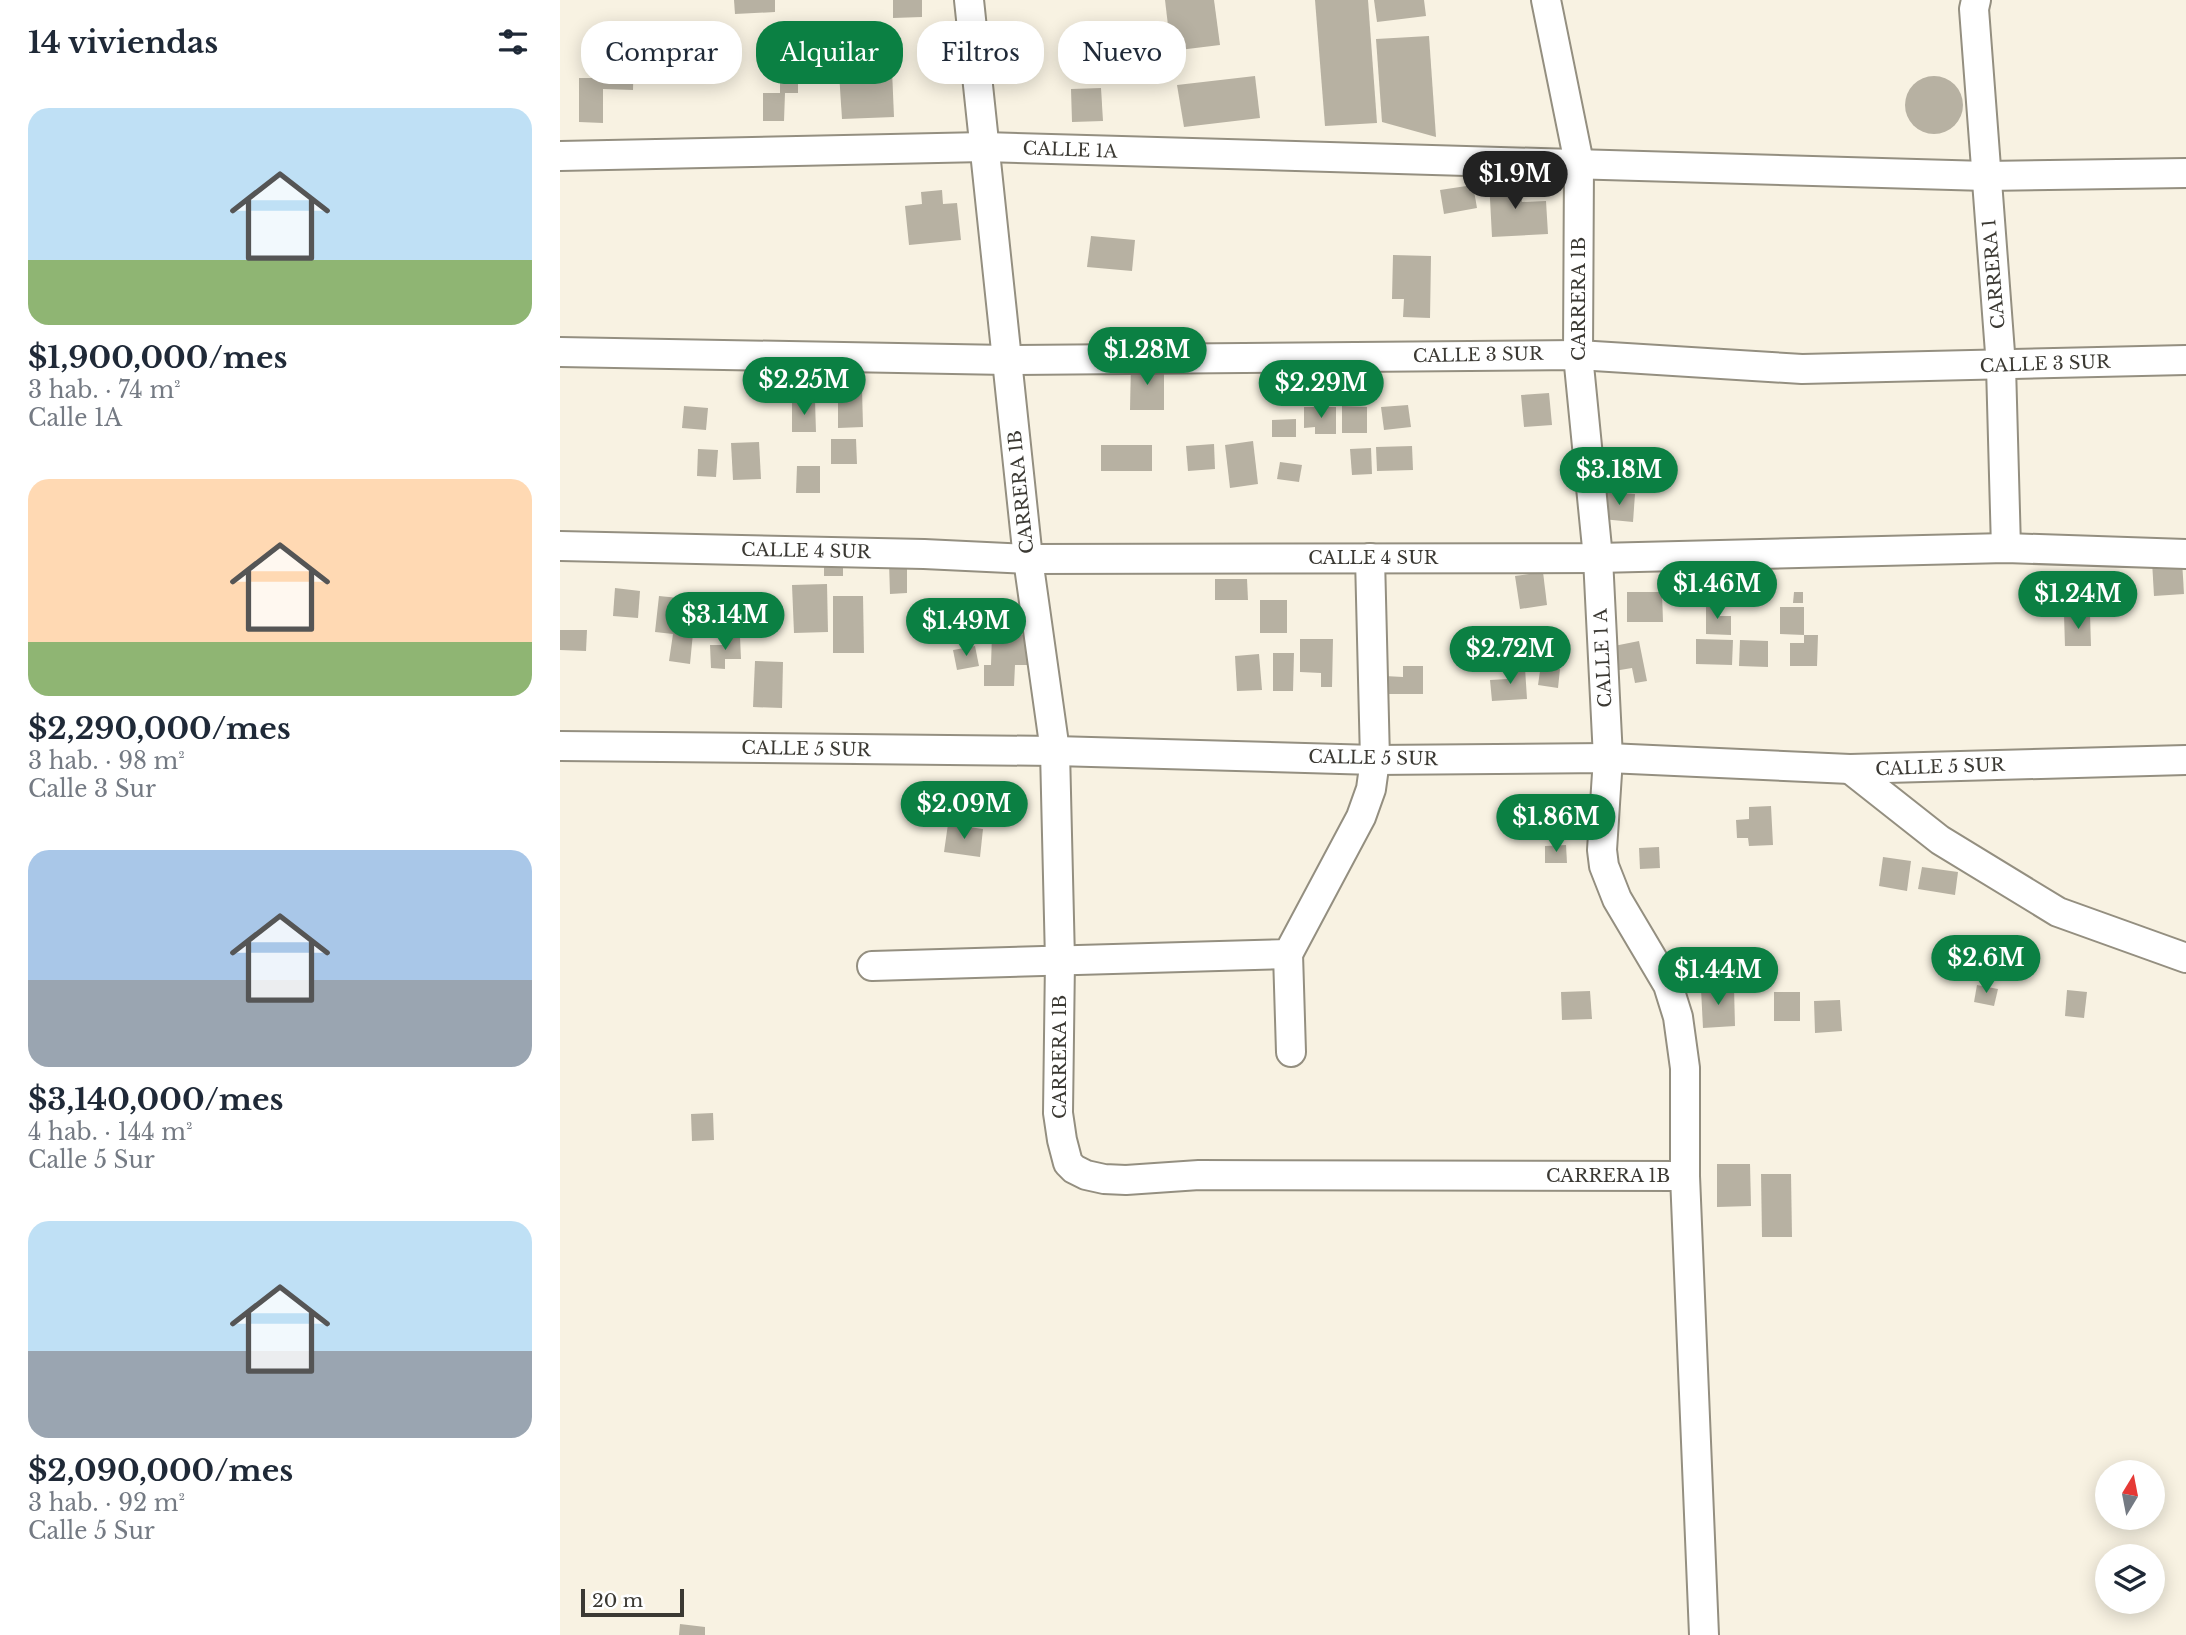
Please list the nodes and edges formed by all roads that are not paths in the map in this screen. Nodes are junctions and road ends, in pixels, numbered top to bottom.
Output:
1 (969, 0) edge
2 (1546, 0) edge
3 (1976, 0) edge
4 (985, 147) junction
5 (560, 156) edge
6 (1579, 163) junction
7 (2186, 173) edge
8 (1986, 176) junction
9 (560, 352) edge
10 (1578, 355) junction
11 (1007, 360) junction
12 (2186, 360) edge
13 (2001, 366) junction
14 (560, 546) edge
15 (2006, 548) junction
16 (2186, 554) edge
17 (1370, 558) junction
18 (1598, 558) junction
19 (1028, 559) junction
20 (560, 746) edge
21 (1055, 751) junction
22 (1608, 758) junction
23 (1375, 760) junction
24 (2186, 760) edge
25 (1850, 769) junction
26 (1288, 954) junction
27 (2186, 958) edge
28 (1060, 960) junction
29 (872, 966) dead end
30 (1290, 1052) dead end
31 (1685, 1176) junction
32 (1704, 1635) edge

1 - 4 street, CARRERA 1B
2 - 6 street, CARRERA 1B
3 - 8 street, CARRERA 1
4 - 5 street, CALLE 1A
4 - 6 street, CALLE 1A
4 - 11 street, CARRERA 1B
6 - 8 street, CALLE 1A
6 - 10 street, CARRERA 1B
7 - 8 street, CALLE 1A
8 - 13 street, CARRERA 1
9 - 11 street, CALLE 3 SUR
10 - 11 street, CALLE 3 SUR
10 - 13 street, CALLE 3 SUR
10 - 18 street, CARRERA 1B
11 - 19 street, CARRERA 1B
12 - 13 street, CALLE 3 SUR
13 - 15 street, CARRERA 1
14 - 19 street, CALLE 4 SUR
15 - 16 street, CALLE 4 SUR
15 - 18 street, CALLE 4 SUR
17 - 18 street, CALLE 4 SUR
17 - 19 street, CALLE 4 SUR
17 - 23 street
18 - 22 street, CALLE 1 A
19 - 21 street, CARRERA 1B
20 - 21 street, CALLE 5 SUR
21 - 23 street, CALLE 5 SUR
21 - 28 street, CARRERA 1B
22 - 23 street, CALLE 5 SUR
22 - 25 street, CALLE 5 SUR
22 - 31 street, CALLE 1 A
23 - 26 street
24 - 25 street, CALLE 5 SUR
25 - 27 street
26 - 28 street
26 - 30 street
28 - 29 street
28 - 31 street, CARRERA 1B
31 - 32 street, CARRERA 1B

